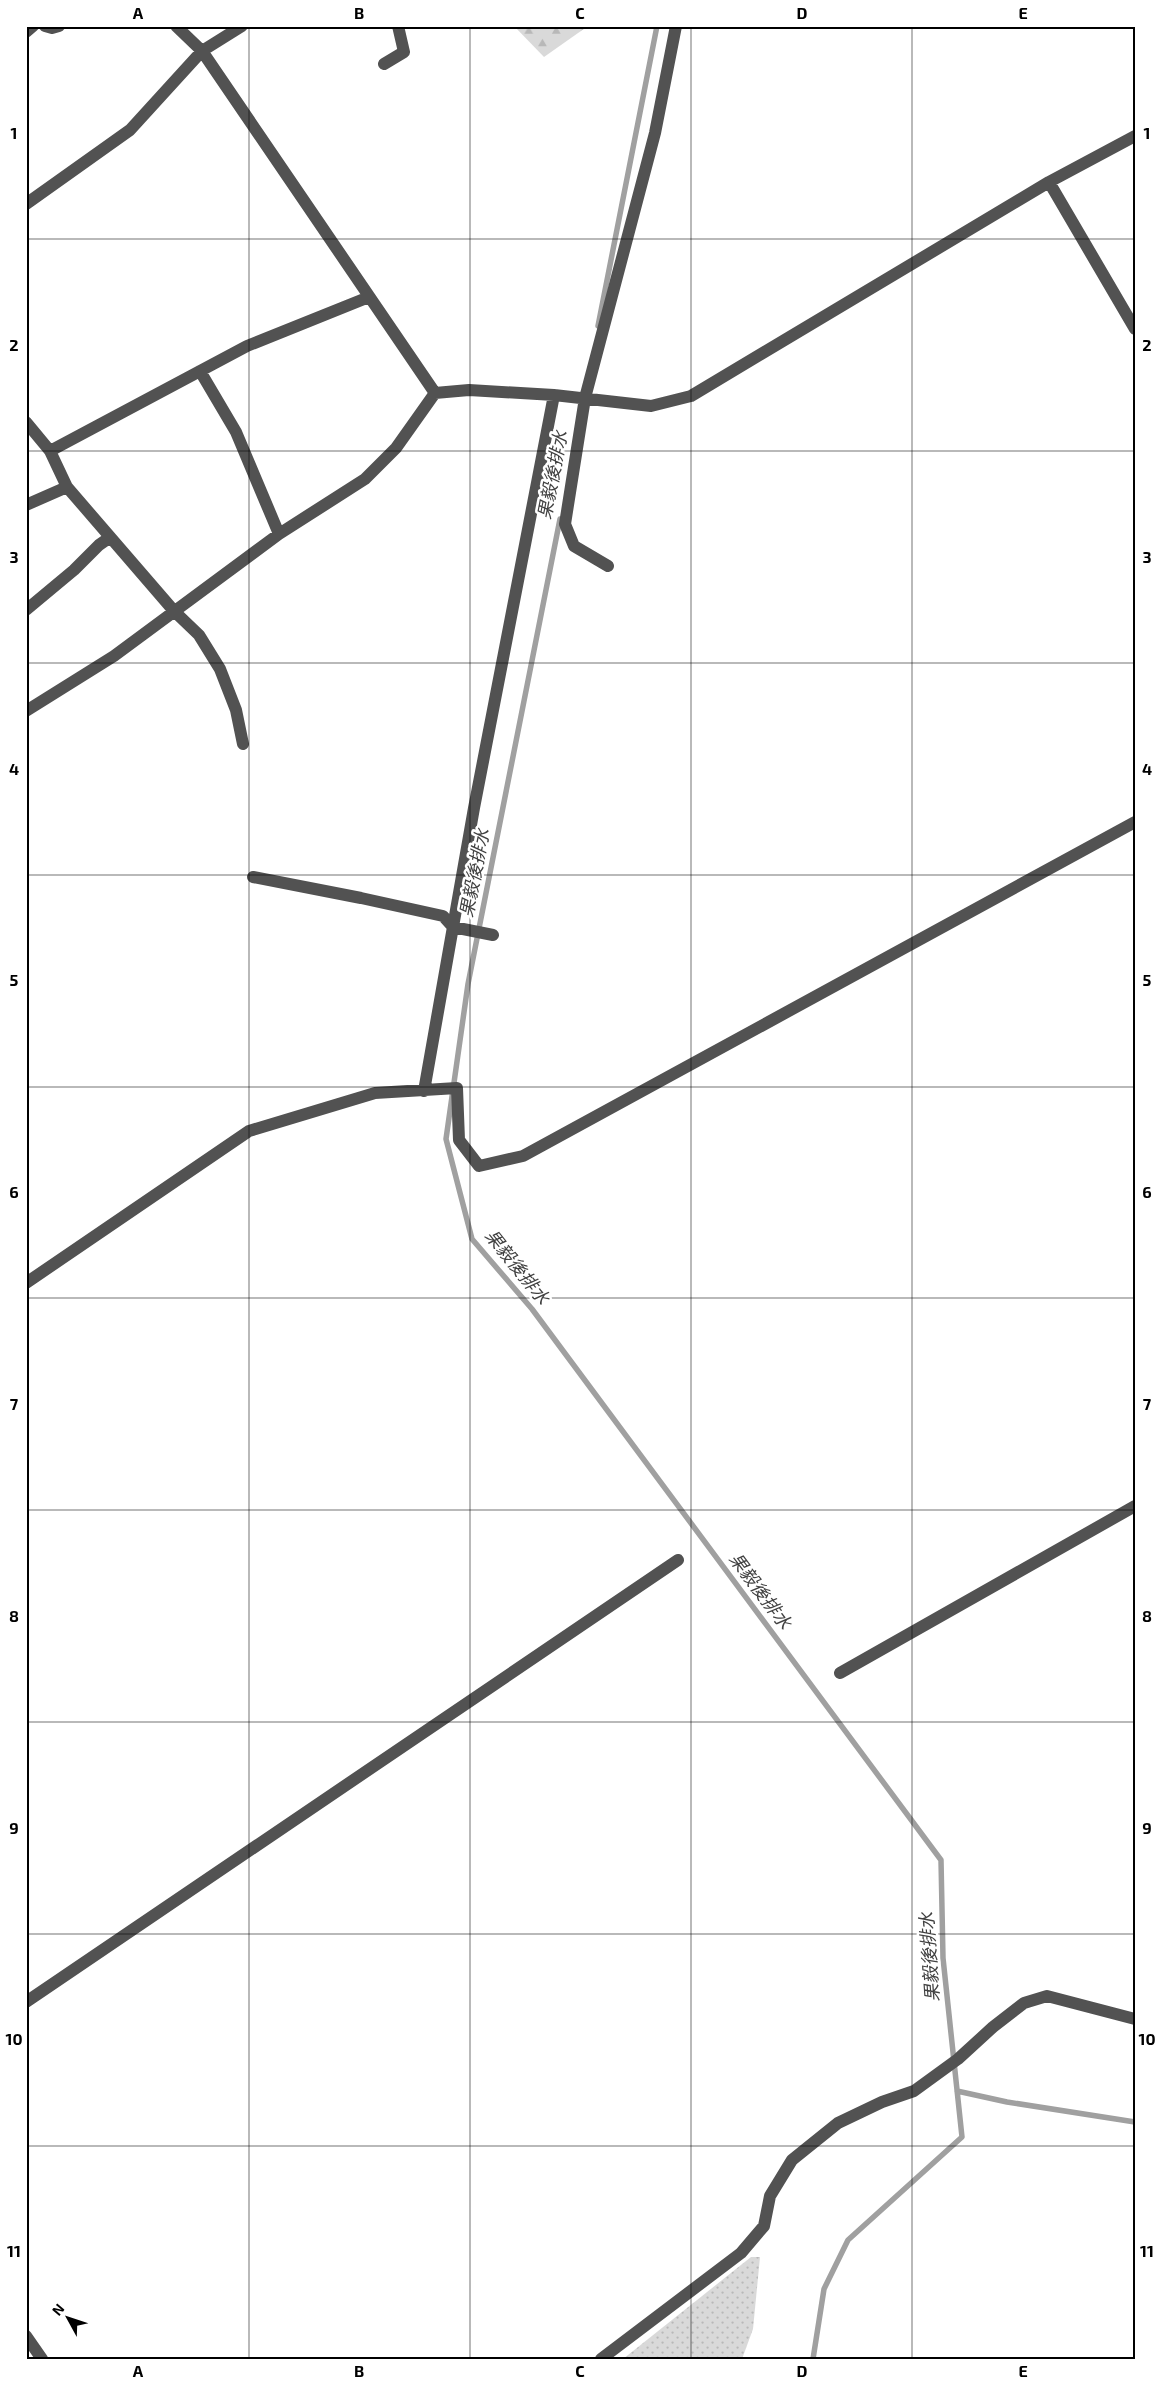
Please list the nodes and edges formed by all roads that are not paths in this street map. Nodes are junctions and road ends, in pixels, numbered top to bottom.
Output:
1 (33, 26) edge
2 (45, 26) edge
3 (59, 26) edge
4 (176, 26) edge
5 (242, 26) edge
6 (398, 26) edge
7 (676, 26) edge
8 (26, 32) edge
9 (202, 51) junction
10 (384, 64) dead end
11 (1135, 136) edge
12 (1049, 182) junction
13 (26, 204) edge
14 (369, 297) junction
15 (1135, 330) edge
16 (200, 371) junction
17 (435, 394) junction
18 (554, 395) junction
19 (585, 398) junction
20 (26, 422) edge
21 (50, 451) junction
22 (67, 486) junction
23 (26, 506) edge
24 (279, 534) junction
25 (109, 538) junction
26 (608, 566) dead end
27 (26, 610) edge
28 (174, 611) junction
29 (26, 711) edge
30 (243, 744) dead end
31 (1135, 822) edge
32 (253, 878) dead end
33 (453, 927) junction
34 (494, 935) dead end
35 (424, 1091) junction
36 (26, 1283) edge
37 (1135, 1506) edge
38 (678, 1560) dead end
39 (840, 1673) dead end
40 (26, 2002) edge
41 (1135, 2019) edge
42 (26, 2336) edge
43 (42, 2359) edge
44 (601, 2359) edge

1 - 8 street
2 - 3 street
4 - 9 street
5 - 9 street
6 - 10 street
7 - 19 street
9 - 13 street
9 - 14 street
11 - 12 street
12 - 15 street
12 - 19 street
14 - 16 street
14 - 17 street
16 - 21 street
16 - 24 street
17 - 18 street
17 - 24 street
18 - 19 street
18 - 33 street
19 - 26 street
20 - 21 street
21 - 22 street
22 - 23 street
22 - 25 street
24 - 28 street
25 - 27 street
25 - 28 street
28 - 29 street
28 - 30 street
31 - 35 street
32 - 33 street
33 - 34 street
33 - 35 street
35 - 36 street
37 - 39 street
38 - 40 street
41 - 44 street
42 - 43 street

